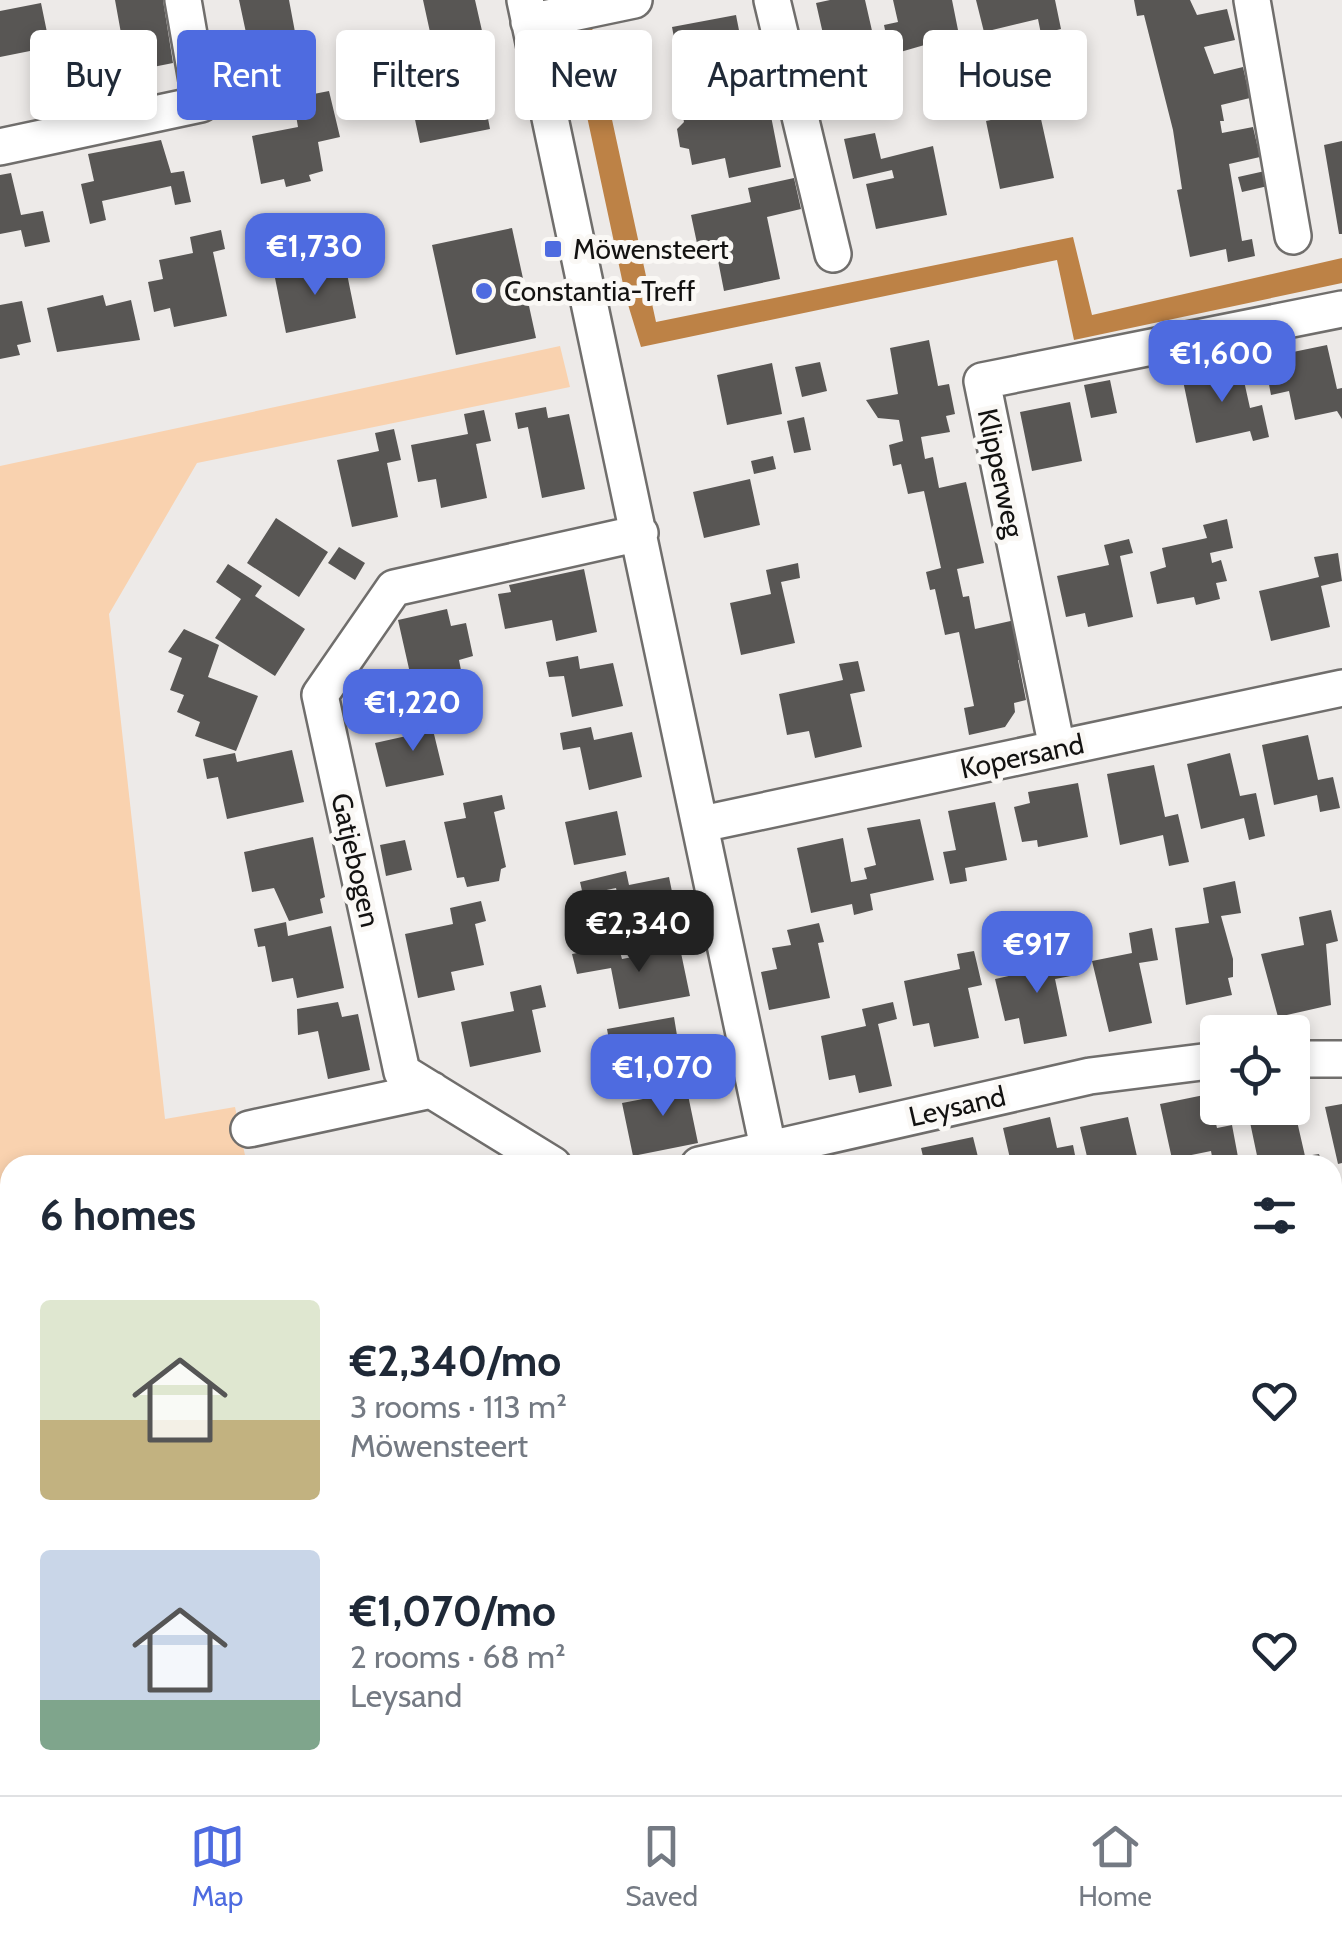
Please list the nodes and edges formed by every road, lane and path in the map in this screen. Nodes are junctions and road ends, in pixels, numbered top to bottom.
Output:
1 (184, 0) edge
2 (634, 0) edge
3 (772, 0) edge
4 (1252, 0) edge
5 (552, 11) edge
6 (0, 147) edge
7 (1293, 236) dead end
8 (833, 254) dead end
9 (1342, 309) edge
10 (640, 533) junction
11 (1342, 688) edge
12 (1057, 748) junction
13 (702, 824) junction
14 (1310, 1059) edge
15 (1342, 1059) edge
16 (1200, 1062) edge
17 (432, 1090) junction
18 (249, 1129) dead end
19 (770, 1152) junction
20 (537, 1155) edge
21 (754, 1155) edge

1 - 6 street
2 - 5 street
3 - 8 street
4 - 7 street
5 - 10 street
9 - 12 street, Klipperweg
10 - 13 street
10 - 17 street, Gatjebogen
11 - 12 street, Kopersand
12 - 13 street, Kopersand
13 - 19 street
14 - 15 street
16 - 19 street, Leysand
17 - 18 street
17 - 20 street, Gatjebogen
19 - 21 street, Leysand

